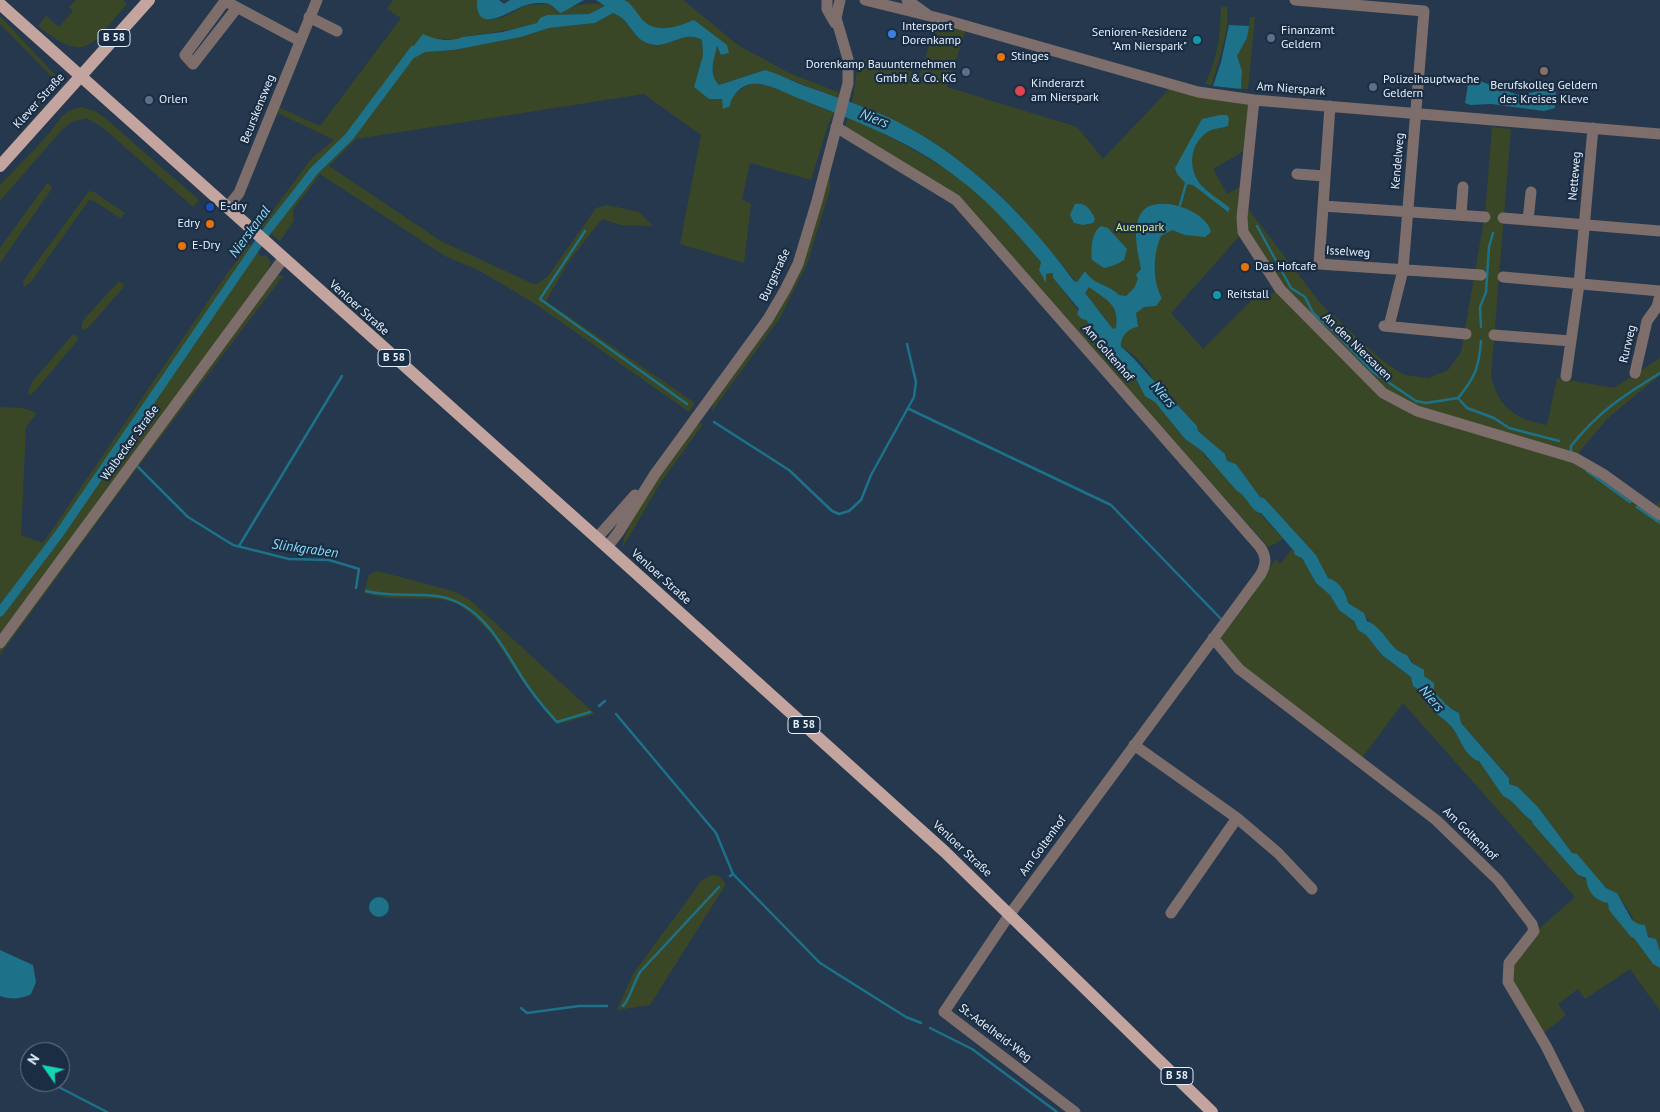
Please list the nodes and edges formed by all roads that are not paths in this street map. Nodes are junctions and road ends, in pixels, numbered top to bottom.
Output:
1 (149, 0) edge
2 (317, 0) edge
3 (827, 0) edge
4 (840, 0) edge
5 (865, 0) edge
6 (893, 0) edge
7 (907, 0) edge
8 (1295, 0) edge
9 (0, 4) edge
10 (918, 7) junction
11 (236, 9) junction
12 (930, 16) junction
13 (309, 17) junction
14 (838, 28) junction
15 (337, 31) dead end
16 (300, 41) junction
17 (79, 76) junction
18 (1254, 100) junction
19 (1330, 106) junction
20 (1416, 114) junction
21 (837, 123) junction
22 (1593, 128) junction
23 (1660, 134) edge
24 (0, 166) edge
25 (1297, 174) dead end
26 (1325, 176) junction
27 (1463, 186) dead end
28 (1531, 192) dead end
29 (1323, 206) junction
30 (227, 208) junction
31 (1408, 211) junction
32 (1462, 215) junction
33 (1485, 216) dead end
34 (1504, 218) dead end
35 (1528, 220) junction
36 (1584, 226) junction
37 (1660, 231) edge
38 (283, 259) junction
39 (1402, 270) junction
40 (1481, 275) dead end
41 (1503, 277) dead end
42 (1579, 284) junction
43 (1660, 291) edge
44 (1660, 295) edge
45 (1466, 334) dead end
46 (1494, 336) dead end
47 (1572, 341) junction
48 (1635, 373) dead end
49 (1566, 376) dead end
50 (655, 474) junction
51 (1660, 515) edge
52 (597, 538) junction
53 (607, 547) junction
54 (1213, 638) junction
55 (0, 643) edge
56 (1134, 745) junction
57 (1237, 818) junction
58 (1312, 889) dead end
59 (1171, 913) dead end
60 (1010, 914) junction
61 (1075, 1112) edge
62 (1212, 1112) edge
63 (1579, 1112) edge

1 - 17 main road, B 58
2 - 13 street, Beurskensweg
3 - 14 street, Burgstraße
4 - 14 street, Burgstraße
5 - 12 street, Am Nierspark
6 - 10 street, Am Nierspark
7 - 10 street, Am Nierspark
8 - 20 street, Kendelweg
9 - 17 main road, Venloer Straße
10 - 12 street, Am Nierspark
11 - 11 street
11 - 16 street
12 - 18 street, Am Nierspark
13 - 15 street
13 - 16 street, Beurskensweg
14 - 21 street, Burgstraße
16 - 30 street, Beurskensweg
17 - 24 main road, Klever Straße
17 - 30 main road, Venloer Straße / B 58
18 - 19 street, Am Nierspark
18 - 51 street, An den Niersauen
19 - 20 street, Am Nierspark
19 - 26 street, Isselweg
20 - 22 street, Am Nierspark
20 - 31 street, Kendelweg
21 - 50 street, Burgstraße
21 - 54 street, Am Goltenhof
22 - 23 street, Am Nierspark
22 - 36 street, Netteweg
25 - 26 street
26 - 29 street, Isselweg
27 - 32 street
28 - 35 street
29 - 31 street
29 - 39 street, Isselweg
30 - 38 main road, Venloer Straße / B 58
31 - 32 street
31 - 39 street, Kendelweg
32 - 33 street
34 - 35 street
35 - 36 street
36 - 37 street
36 - 42 street, Netteweg
38 - 52 main road, Venloer Straße / B 58
38 - 55 street, Walbecker Straße
39 - 40 street
39 - 45 street, Kendelweg
41 - 42 street
42 - 43 street
42 - 47 street, Netteweg
44 - 48 street, Rurweg
46 - 47 street
47 - 49 street, Netteweg
50 - 52 street, Burgstraße
50 - 53 street, Burgstraße
52 - 53 main road, Venloer Straße / B 58
53 - 60 main road, Venloer Straße / B 58
54 - 56 street, Am Goltenhof
54 - 63 street, Am Goltenhof
56 - 57 street
56 - 60 street, Am Goltenhof
57 - 58 street
57 - 59 street
60 - 61 street, St.-Adelheid-Weg
60 - 62 main road, Venloer Straße / B 58

